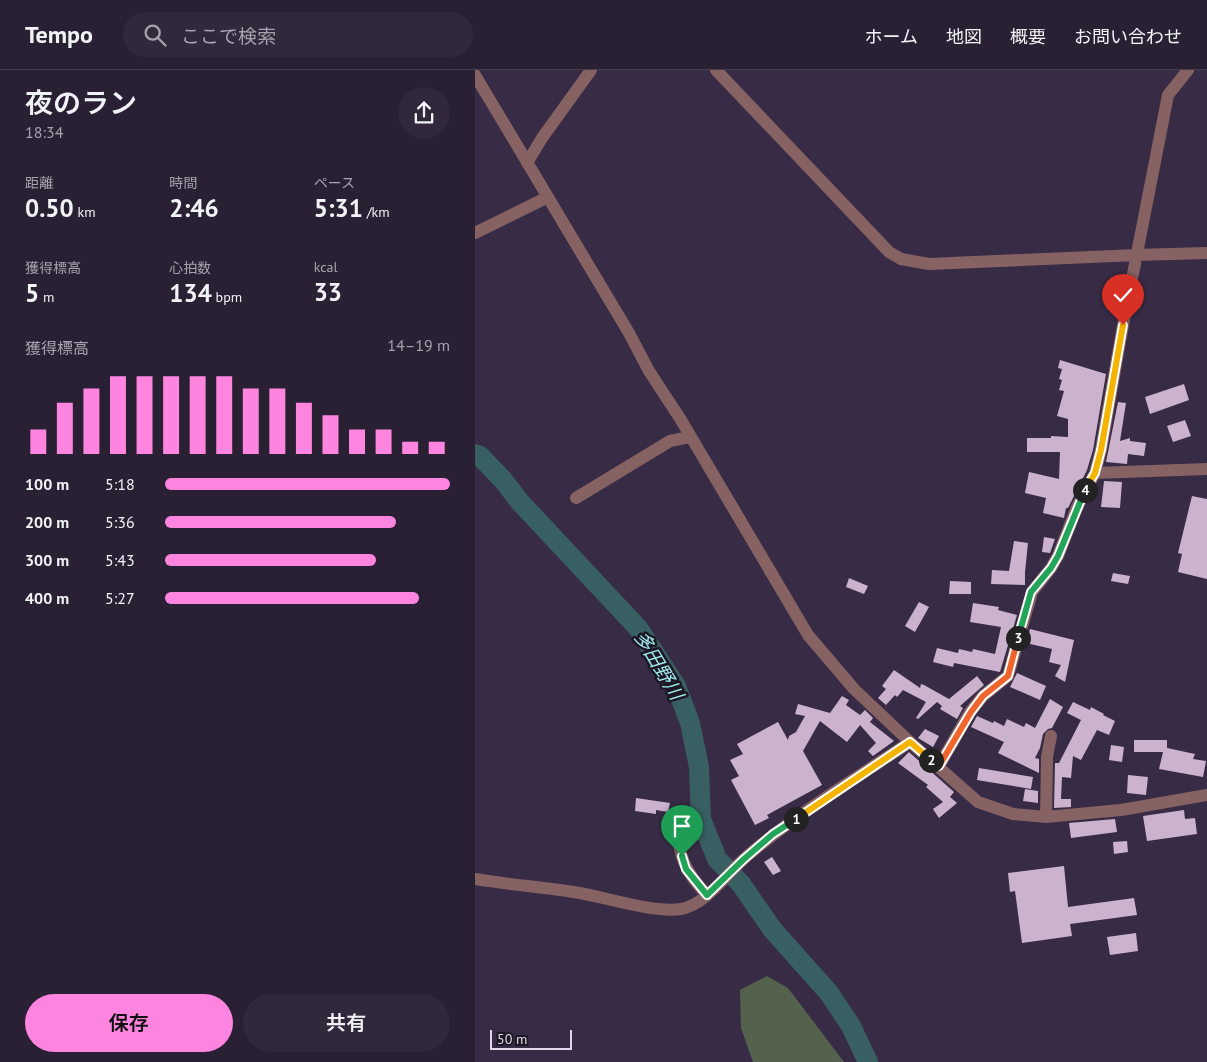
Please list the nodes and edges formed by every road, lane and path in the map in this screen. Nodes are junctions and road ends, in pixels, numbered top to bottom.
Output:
1 (591, 70) edge
2 (716, 70) edge
3 (1188, 70) edge
4 (475, 75) edge
5 (527, 163) junction
6 (547, 197) junction
7 (475, 233) edge
8 (1207, 253) edge
9 (1136, 255) junction
10 (691, 437) junction
11 (1207, 469) edge
12 (1095, 473) junction
13 (576, 498) dead end
14 (1051, 736) dead end
15 (910, 742) junction
16 (939, 766) junction
17 (1207, 795) edge
18 (1046, 817) junction
19 (678, 824) dead end
20 (475, 879) edge
21 (709, 893) junction

1 - 5 street
2 - 9 street
3 - 9 street
4 - 5 street
5 - 6 street
6 - 7 street
6 - 10 street
8 - 9 street
9 - 12 street
10 - 13 street
10 - 15 street
11 - 12 street
12 - 16 street
14 - 18 street
15 - 16 street
15 - 21 street
16 - 18 street
17 - 18 street
19 - 21 street
20 - 21 street

